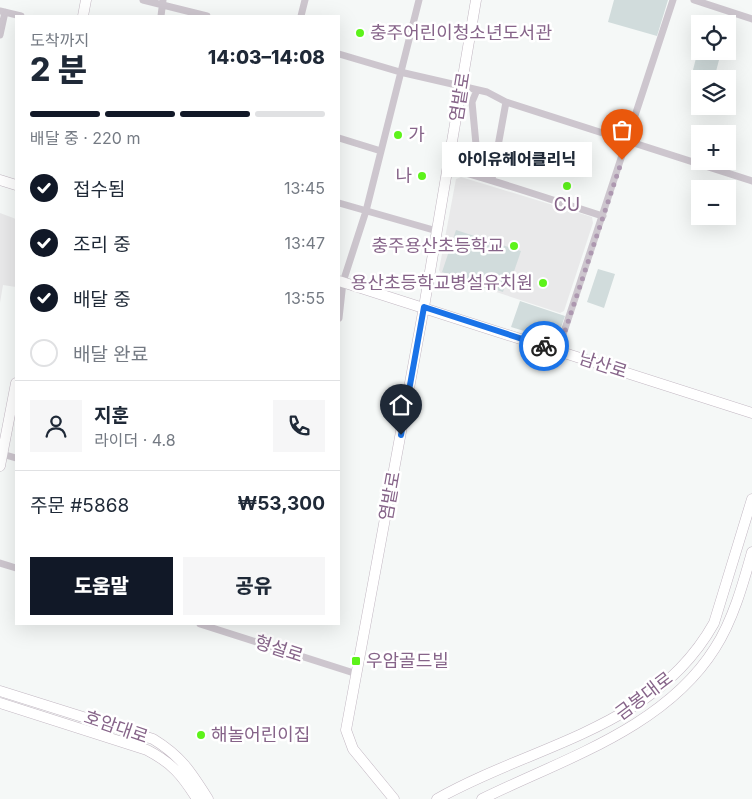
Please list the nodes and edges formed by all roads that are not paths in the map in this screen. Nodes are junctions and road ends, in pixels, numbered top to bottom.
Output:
1 (86, 0) edge
2 (143, 0) edge
3 (305, 0) edge
4 (419, 0) edge
5 (476, 0) edge
6 (673, 0) edge
7 (694, 0) edge
8 (163, 2) edge
9 (2, 11) edge
10 (17, 15) edge
11 (83, 15) edge
12 (161, 15) edge
13 (204, 15) edge
14 (301, 15) edge
15 (752, 19) edge
16 (0, 35) edge
17 (340, 54) edge
18 (400, 72) junction
19 (462, 86) junction
20 (477, 90) junction
21 (506, 102) junction
22 (340, 138) edge
23 (628, 141) junction
24 (381, 151) junction
25 (448, 168) junction
26 (492, 179) junction
27 (0, 180) edge
28 (752, 181) edge
29 (15, 185) edge
30 (340, 203) edge
31 (366, 211) junction
32 (603, 216) junction
33 (437, 231) junction
34 (341, 282) edge
35 (340, 300) edge
36 (424, 307) junction
37 (558, 350) junction
38 (15, 388) edge
39 (752, 413) edge
40 (2, 454) junction
41 (15, 458) edge
42 (0, 466) edge
43 (752, 499) edge
44 (752, 552) edge
45 (0, 563) edge
46 (15, 568) edge
47 (203, 625) edge
48 (358, 674) junction
49 (0, 691) edge
50 (0, 703) edge
51 (198, 799) edge
52 (208, 799) edge
53 (394, 799) edge
54 (437, 799) edge
55 (482, 799) edge

1 - 11 street
2 - 8 street
3 - 14 street
4 - 18 street
5 - 19 street, 염밭로
6 - 23 street
7 - 15 street
8 - 12 street
8 - 13 street
9 - 10 street
9 - 16 street
17 - 18 street
18 - 19 street
18 - 24 street
19 - 20 street
19 - 25 street, 염밭로
20 - 21 street
20 - 26 street
21 - 23 street
21 - 26 street
22 - 24 street
23 - 28 street
23 - 32 street
24 - 31 street
25 - 26 street
25 - 33 street, 염밭로
26 - 32 street
27 - 29 street
30 - 31 street
31 - 33 street
31 - 34 street
32 - 37 street
33 - 36 street, 염밭로
34 - 35 street
34 - 36 street, 남산로
36 - 37 street, 남산로
36 - 48 street, 염밭로
37 - 39 street, 남산로
38 - 40 street
40 - 41 street
40 - 42 street
43 - 54 street, 금봉대로
44 - 55 street, 금봉대로
45 - 46 street
47 - 48 street, 형설로
48 - 53 street, 염밭로
49 - 52 street, 호암대로
50 - 51 street, 호암대로

